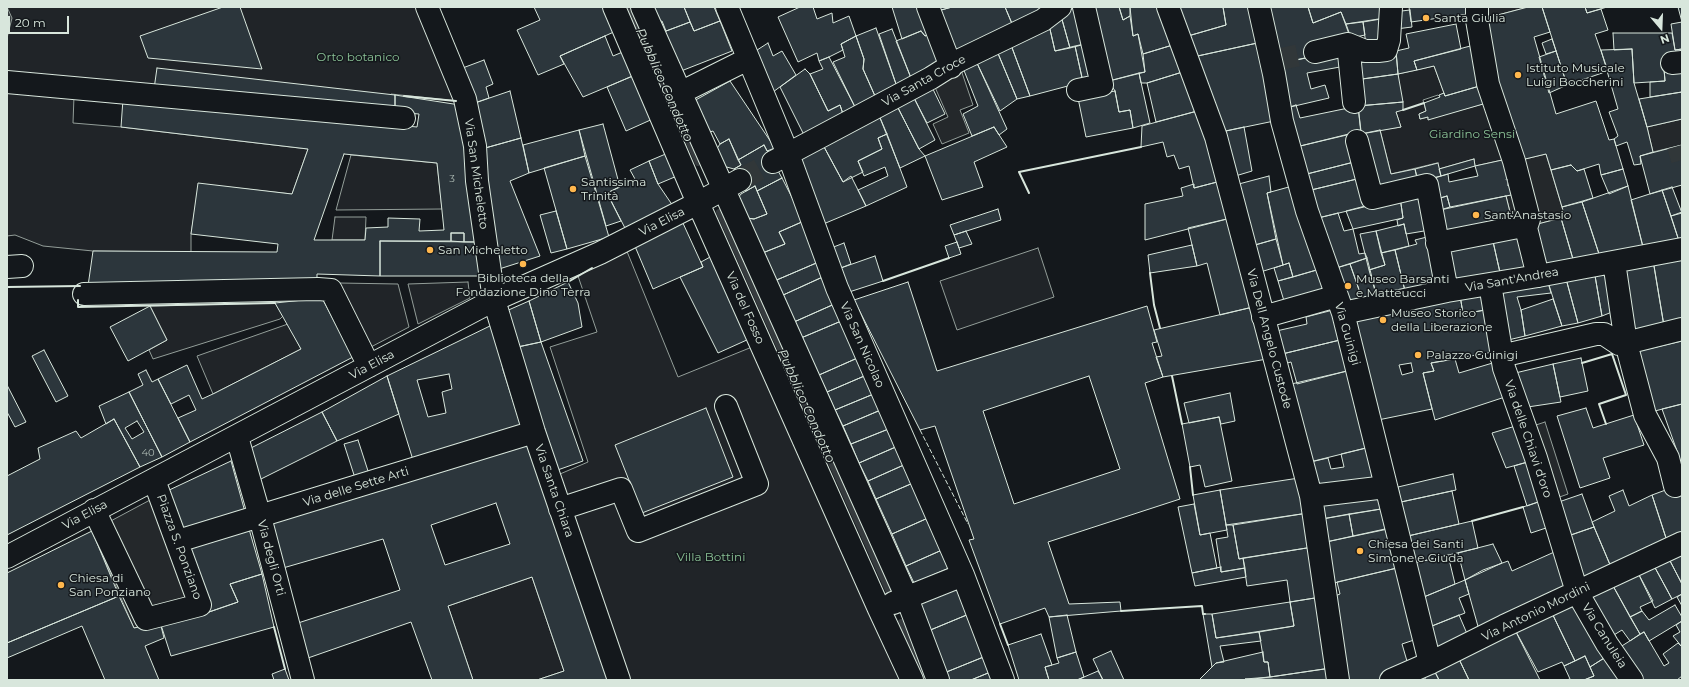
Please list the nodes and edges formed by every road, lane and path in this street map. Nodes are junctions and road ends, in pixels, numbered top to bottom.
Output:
1 (427, 7) edge
2 (614, 7) edge
3 (642, 7) edge
4 (727, 7) edge
5 (928, 7) edge
6 (1060, 7) edge
7 (1084, 7) edge
8 (1168, 7) edge
9 (1259, 7) edge
10 (1391, 7) edge
11 (1477, 7) edge
12 (1348, 44) junction
13 (1315, 52) tunnel mouth
14 (748, 59) junction
15 (951, 67) junction
16 (7, 82) edge
17 (1078, 90) dead end
18 (680, 93) junction
19 (1354, 102) dead end
20 (404, 118) dead end
21 (1357, 140) dead end
22 (780, 158) junction
23 (732, 184) junction
24 (698, 203) junction
25 (1527, 224) junction
26 (1437, 242) junction
27 (1682, 249) edge
28 (1614, 262) junction
29 (1538, 276) junction
30 (1490, 284) junction
31 (1447, 291) junction
32 (84, 294) dead end
33 (494, 300) junction
34 (1340, 304) junction
35 (1264, 317) junction
36 (1682, 329) edge
37 (1626, 343) junction
38 (1501, 356) junction
39 (369, 366) junction
40 (726, 406) dead end
41 (534, 432) junction
42 (237, 437) junction
43 (154, 480) junction
44 (1675, 486) dead end
45 (1386, 487) junction
46 (1311, 496) junction
47 (560, 509) junction
48 (94, 510) junction
49 (260, 517) junction
50 (178, 542) junction
51 (1682, 543) edge
52 (7, 557) edge
53 (963, 575) junction
54 (1577, 592) junction
55 (907, 598) junction
56 (879, 609) junction
57 (1430, 664) junction
58 (303, 680) edge
59 (619, 680) edge
60 (912, 680) edge
61 (938, 680) edge
62 (1003, 680) edge
63 (1338, 680) edge
64 (1391, 680) edge
65 (1632, 680) edge

1 - 33 street, Via San Micheletto
2 - 24 street, Via del Fosso
3 - 18 street
4 - 14 street, Via San Nicolao
5 - 15 street
6 - 15 street, Via Santa Croce
7 - 17 street
8 - 35 street, Via Dell Angelo Custode
9 - 34 street, Via Guinigi
10 - 12 street
11 - 25 street
12 - 13 street
12 - 19 street
14 - 18 street
14 - 22 street, Via San Nicolao
15 - 22 street, Via Santa Croce
16 - 20 street
18 - 23 street
21 - 26 street
22 - 53 street, Via San Nicolao
23 - 24 street, Via Elisa
23 - 55 street
24 - 33 street, Via Elisa
24 - 56 street, Via del Fosso
25 - 26 street
25 - 29 street
26 - 31 street
27 - 28 street, Via Sant'Andrea
28 - 29 street, Via Sant'Andrea
28 - 37 street
29 - 30 street, Via Sant'Andrea
30 - 31 street, Via Sant'Andrea
30 - 38 street, Via delle Chiavi d'oro
31 - 34 street, Via Sant'Andrea
32 - 39 street
33 - 39 street, Via Elisa
33 - 41 street, Via Santa Chiara
34 - 35 street, Via Sant'Andrea
34 - 45 street, Via Guinigi
35 - 46 street, Via Dell Angelo Custode
36 - 37 street
37 - 38 street
37 - 44 street
38 - 54 street, Via delle Chiavi d'oro
39 - 42 street, Via Elisa
40 - 47 street
41 - 47 street, Via Santa Chiara
41 - 49 street, Via delle Sette Arti
42 - 43 street, Via Elisa
42 - 49 street, Via degli Orti
43 - 48 street, Via Elisa
43 - 50 street, Piazza S. Ponziano
45 - 46 street
45 - 57 street, Via Guinigi
46 - 63 street, Via Dell Angelo Custode
47 - 59 street, Via Santa Chiara
48 - 50 street, Piazza S. Ponziano
48 - 52 street, Via Elisa
49 - 50 street, Via delle Sette Arti
49 - 58 street, Via degli Orti
51 - 54 street, Via Antonio Mordini
53 - 55 street
53 - 62 street, Via San Nicolao
54 - 57 street, Via Antonio Mordini
54 - 65 street, Via Canuleia
55 - 56 street
55 - 61 street
56 - 60 street, Via del Fosso
57 - 64 street, Via Antonio Mordini

